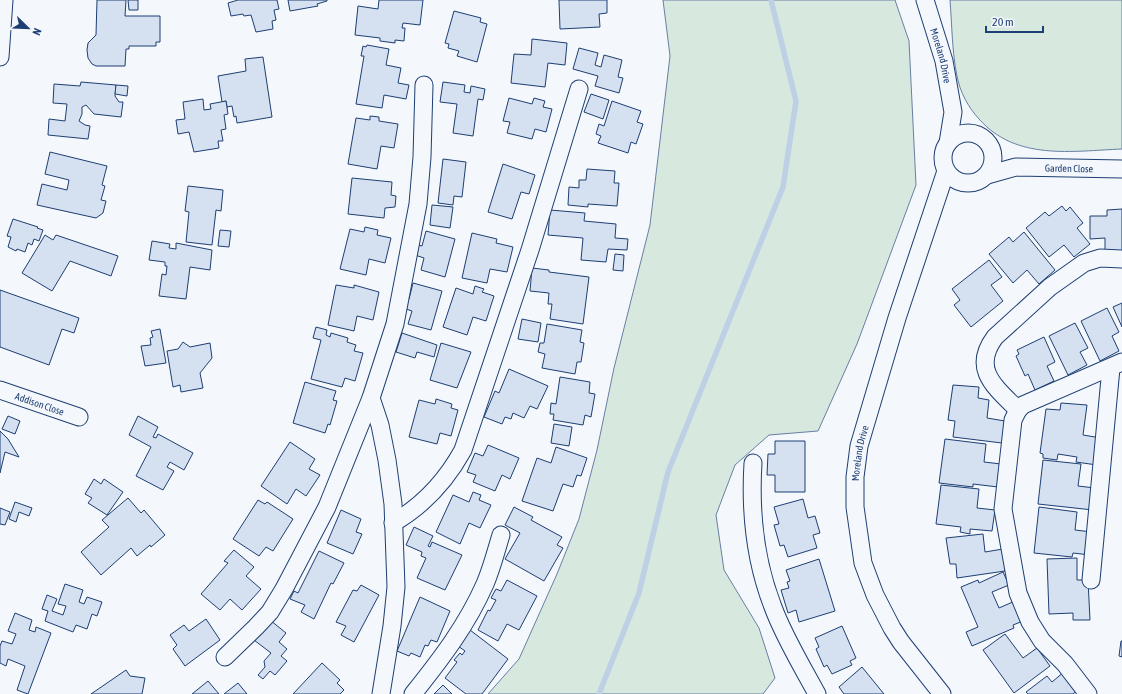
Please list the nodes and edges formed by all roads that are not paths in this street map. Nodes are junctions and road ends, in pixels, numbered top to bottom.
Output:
1 (4, 0) edge
2 (924, 0) edge
3 (0, 58) edge
4 (424, 85) dead end
5 (579, 89) dead end
6 (953, 112) junction
7 (974, 134) junction
8 (948, 143) junction
9 (993, 152) junction
10 (1016, 167) junction
11 (1122, 169) edge
12 (946, 171) junction
13 (987, 175) junction
14 (964, 183) junction
15 (937, 201) junction
16 (1122, 259) edge
17 (1117, 365) edge
18 (0, 390) edge
19 (371, 398) junction
20 (1018, 410) junction
21 (79, 417) dead end
22 (753, 463) dead end
23 (393, 523) junction
24 (501, 535) dead end
25 (1091, 580) dead end
26 (225, 658) dead end
27 (381, 694) edge
28 (412, 694) edge
29 (817, 694) edge
30 (942, 694) edge
31 (1088, 694) edge

1 - 3 street
2 - 6 street, Moreland Drive
4 - 19 street
5 - 23 street
6 - 7 street
6 - 8 street, Moreland Drive
7 - 8 street
7 - 9 street
8 - 12 street
9 - 10 street
9 - 13 street
10 - 11 street, Garden Close
10 - 13 street, Garden Close
12 - 14 street
12 - 15 street, Moreland Drive
13 - 14 street
14 - 15 street
15 - 30 street, Moreland Drive
16 - 20 street
17 - 20 street
17 - 25 street
18 - 21 street, Addison Close
19 - 23 street
19 - 26 street
20 - 31 street
22 - 29 street
23 - 27 street
24 - 28 street

